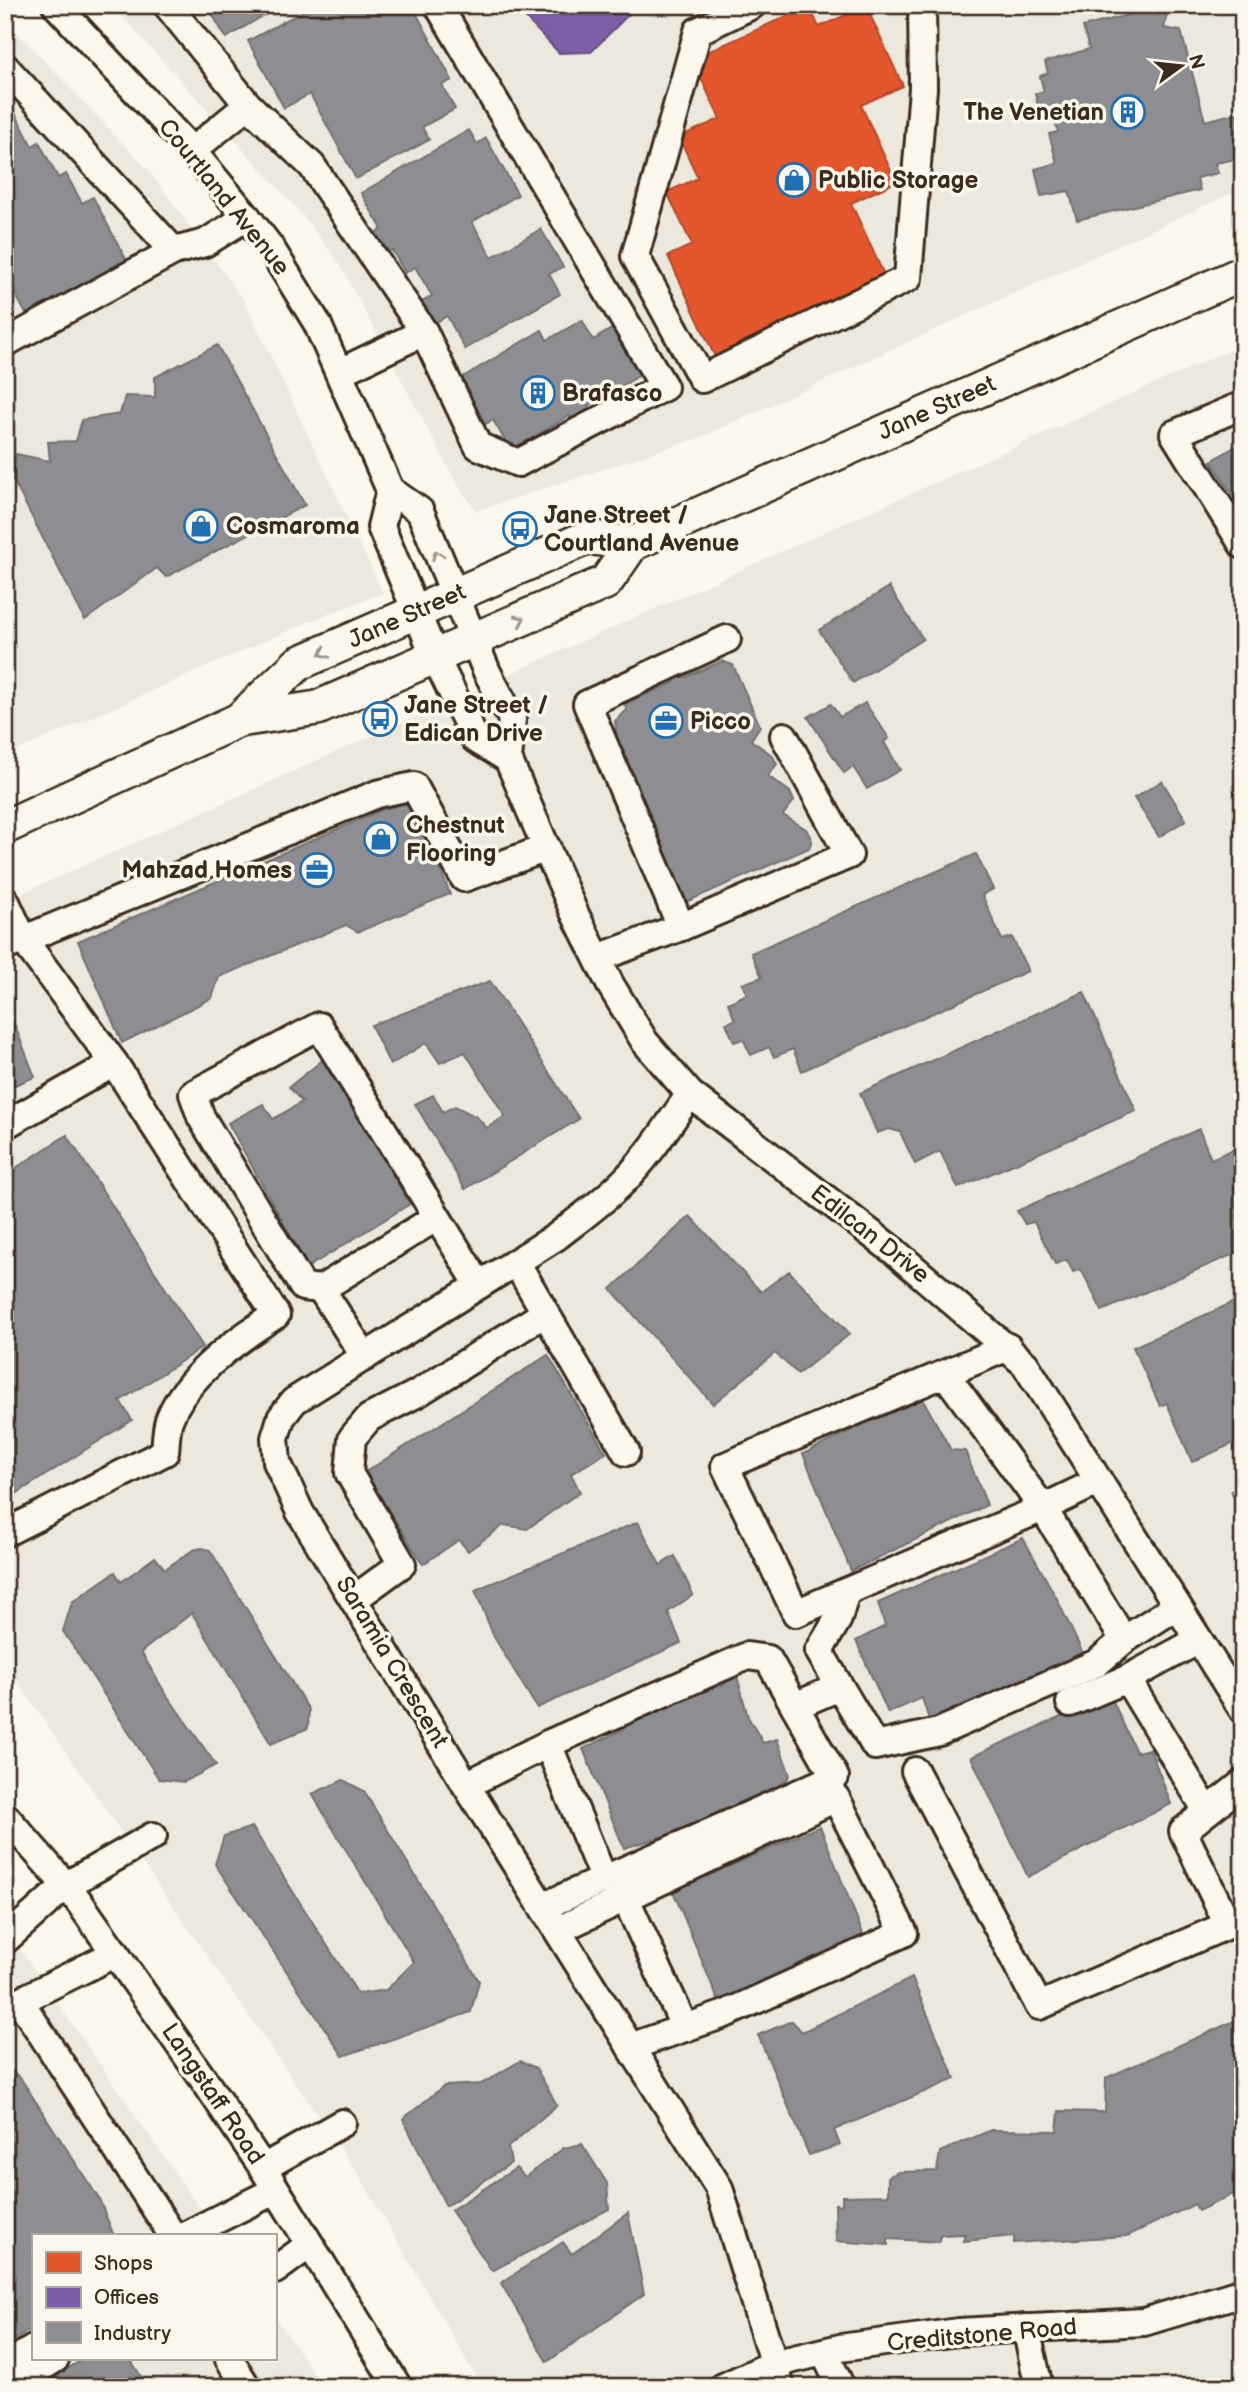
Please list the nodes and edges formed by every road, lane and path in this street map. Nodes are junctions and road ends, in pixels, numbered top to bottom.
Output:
1 (56, 5) edge
2 (167, 5) edge
3 (438, 5) edge
4 (705, 5) edge
5 (752, 5) edge
6 (922, 5) edge
7 (698, 31) junction
8 (5, 67) edge
9 (248, 105) junction
10 (192, 151) junction
11 (247, 217) junction
12 (174, 251) junction
13 (1243, 273) edge
14 (424, 332) junction
15 (5, 343) edge
16 (340, 372) junction
17 (1243, 405) edge
18 (390, 490) junction
19 (632, 544) junction
20 (1243, 545) edge
21 (454, 596) junction
22 (416, 613) junction
23 (727, 639) dead end
24 (473, 640) junction
25 (435, 657) junction
26 (239, 720) junction
27 (784, 736) dead end
28 (508, 759) junction
29 (5, 827) edge
30 (547, 848) junction
31 (5, 900) edge
32 (681, 927) junction
33 (14, 943) edge
34 (598, 958) junction
35 (114, 1063) junction
36 (690, 1094) junction
37 (5, 1125) edge
38 (437, 1217) junction
39 (516, 1262) junction
40 (479, 1285) junction
41 (321, 1289) junction
42 (545, 1313) junction
43 (1008, 1347) junction
44 (365, 1357) junction
45 (947, 1374) junction
46 (626, 1452) dead end
47 (1099, 1481) junction
48 (1043, 1508) junction
49 (5, 1533) edge
50 (846, 1592) junction
51 (354, 1599) junction
52 (1177, 1606) junction
53 (1124, 1640) junction
54 (1199, 1640) junction
55 (1127, 1679) junction
56 (839, 1687) junction
57 (1070, 1703) dead end
58 (795, 1706) junction
59 (1243, 1710) edge
60 (548, 1744) junction
61 (915, 1771) dead end
62 (1243, 1783) edge
63 (466, 1786) junction
64 (1208, 1811) junction
65 (5, 1816) edge
66 (153, 1836) dead end
67 (604, 1880) junction
68 (65, 1886) junction
69 (625, 1898) junction
70 (544, 1906) junction
71 (558, 1930) junction
72 (5, 1940) edge
73 (116, 1953) junction
74 (13, 2004) edge
75 (685, 2028) junction
76 (630, 2047) junction
77 (342, 2123) dead end
78 (270, 2179) junction
79 (172, 2234) edge
80 (187, 2234) edge
81 (309, 2245) junction
82 (276, 2269) edge
83 (1243, 2292) edge
84 (1026, 2328) junction
85 (32, 2350) edge
86 (824, 2352) junction
87 (53, 2360) edge
88 (230, 2360) edge
89 (5, 2366) edge
90 (777, 2376) edge
91 (10, 2387) edge
92 (247, 2387) edge
93 (398, 2387) edge
94 (723, 2387) edge
95 (841, 2387) edge
96 (1039, 2387) edge

1 - 10 street, Courtland Avenue
2 - 9 street
3 - 14 street
4 - 7 street
5 - 7 street
6 - 7 street
8 - 12 street
9 - 10 street
9 - 14 street
10 - 11 street, Courtland Avenue
11 - 12 street
11 - 16 street, Courtland Avenue
12 - 15 street
13 - 19 main road, Jane Street
14 - 16 street
16 - 18 street, Courtland Avenue
17 - 20 street
21 -> 18 street
18 - 22 street
19 - 21 main road, Jane Street
24 -> 19 main road, Jane Street
21 - 22 main road, Jane Street
21 - 24 street
22 - 25 street
22 -> 26 main road, Jane Street
23 - 32 street
24 - 25 main road, Jane Street
24 - 28 street, Edilcan Drive
25 - 26 main road, Jane Street
25 - 28 street
26 - 29 main road, Jane Street
27 - 32 street
28 - 30 street, Edilcan Drive
30 - 33 street
30 - 34 street, Edilcan Drive
31 - 33 street
32 - 34 street
33 - 35 street
34 - 36 street, Edilcan Drive
35 - 37 street
35 - 49 street
36 - 39 street, Saramia Crescent
36 - 43 street, Edilcan Drive
38 - 40 street
38 - 41 street
38 - 41 street
39 - 40 street, Saramia Crescent
39 - 42 street
40 - 44 street, Saramia Crescent
41 - 44 street
42 - 46 street
42 - 51 street
43 - 45 street
43 - 47 street, Edilcan Drive
44 - 51 street, Saramia Crescent
45 - 48 street
45 - 50 street
47 - 48 street
47 - 52 street, Edilcan Drive
48 - 50 street
48 - 53 street
50 - 56 street
51 - 63 street, Saramia Crescent
52 - 53 street
52 - 54 street, Edilcan Drive
53 - 56 street
54 - 55 street
54 - 59 street, Edilcan Drive
55 - 57 street
55 - 64 street
56 - 58 street
58 - 60 street
58 - 67 street
60 - 63 street
60 - 67 street
61 - 64 street
62 - 64 street
63 - 70 street, Saramia Crescent
65 - 68 street, Langstaff Road
66 - 68 street
67 - 70 street
68 - 72 street
68 - 73 street, Langstaff Road
69 - 71 street
69 - 75 street
69 - 75 street
70 - 71 street, Saramia Crescent
71 - 76 street, Saramia Crescent
73 - 74 street
73 - 78 street, Langstaff Road
74 - 79 street
75 - 76 street
76 - 90 street, Saramia Crescent
77 - 78 street
78 - 80 street
78 - 81 street, Langstaff Road
81 - 82 street
81 - 93 street, Langstaff Road
83 - 84 street, Creditstone Road
84 - 86 street, Creditstone Road
84 - 96 street
85 - 89 street
86 - 90 street, Creditstone Road
86 - 95 street
87 - 91 street
88 - 92 street
90 - 94 street, Creditstone Road

